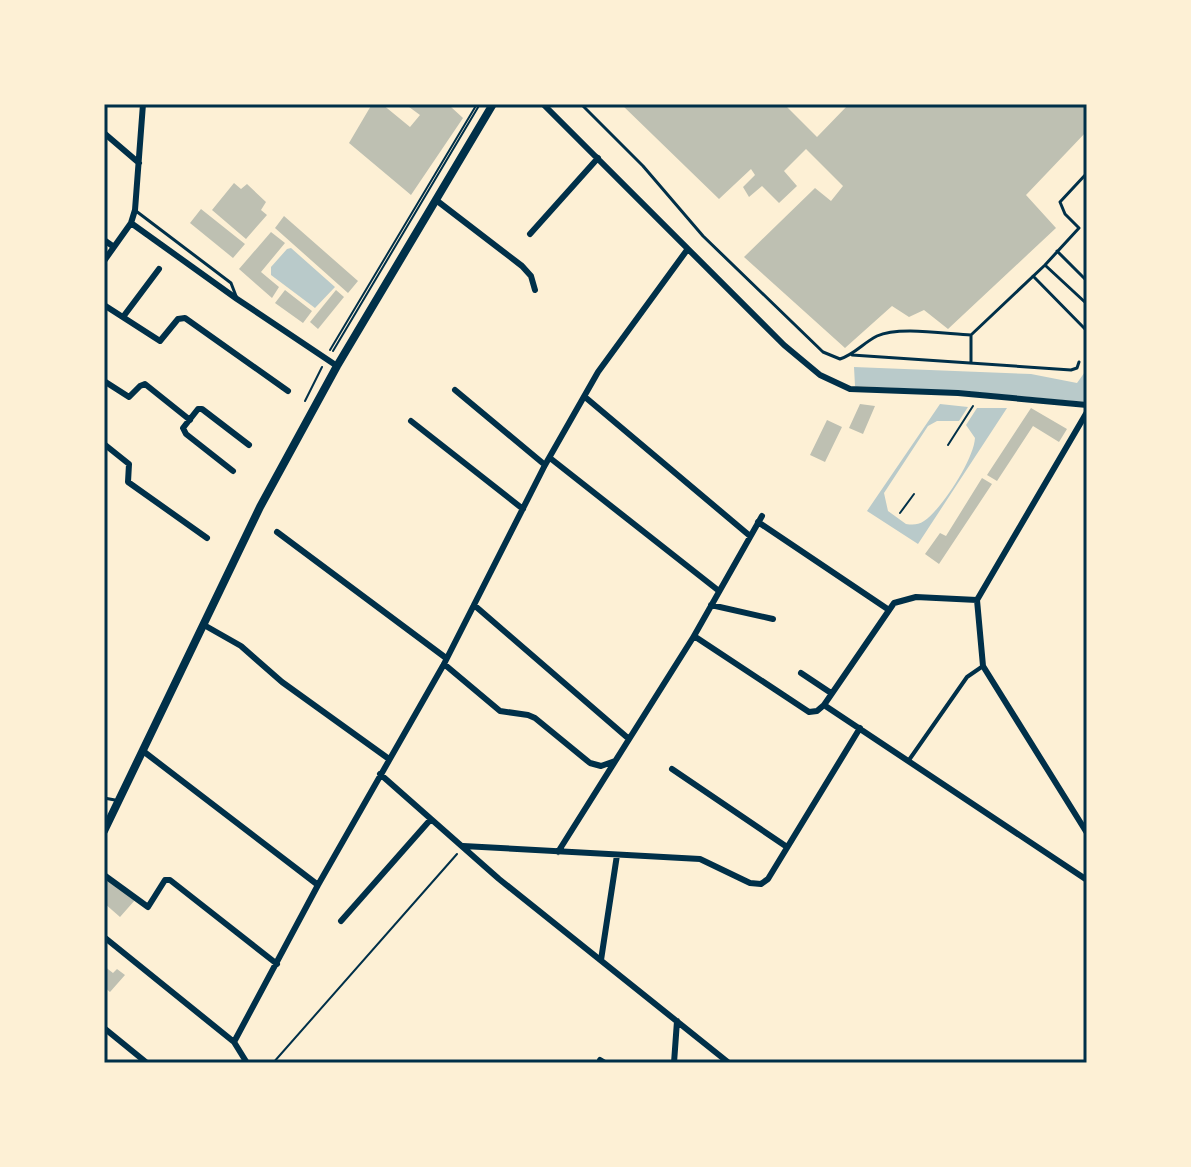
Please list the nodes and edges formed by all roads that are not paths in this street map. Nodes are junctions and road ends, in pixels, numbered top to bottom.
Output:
1 (143, 104) edge
2 (493, 104) edge
3 (543, 104) edge
4 (581, 104) edge
5 (104, 133) edge
6 (598, 158) junction
7 (139, 163) junction
8 (1087, 173) edge
9 (436, 200) junction
10 (135, 210) junction
11 (131, 223) junction
12 (530, 234) dead end
13 (104, 240) edge
14 (114, 247) junction
15 (687, 250) junction
16 (1057, 251) junction
17 (104, 261) edge
18 (1045, 265) junction
19 (159, 269) dead end
20 (1033, 276) junction
21 (1087, 281) edge
22 (535, 290) dead end
23 (237, 299) junction
24 (1087, 304) edge
25 (104, 305) edge
26 (123, 317) junction
27 (1087, 331) edge
28 (971, 335) junction
29 (852, 355) junction
30 (971, 362) junction
31 (1079, 362) dead end
32 (337, 366) junction
33 (104, 381) edge
34 (455, 390) dead end
35 (288, 391) dead end
36 (585, 397) junction
37 (1087, 405) edge
38 (1087, 412) edge
39 (190, 420) junction
40 (411, 421) dead end
41 (104, 444) edge
42 (249, 445) dead end
43 (550, 458) junction
44 (545, 465) junction
45 (233, 471) dead end
46 (523, 509) junction
47 (277, 532) dead end
48 (750, 536) junction
49 (207, 538) dead end
50 (719, 591) junction
51 (977, 600) junction
52 (474, 605) junction
53 (711, 605) junction
54 (889, 610) junction
55 (773, 619) dead end
56 (204, 625) junction
57 (694, 636) junction
58 (445, 661) junction
59 (983, 666) junction
60 (801, 673) dead end
61 (831, 693) junction
62 (824, 705) junction
63 (860, 728) junction
64 (629, 739) junction
65 (143, 751) junction
66 (389, 759) junction
67 (909, 760) junction
68 (615, 761) junction
69 (672, 769) dead end
70 (380, 774) junction
71 (104, 798) edge
72 (119, 800) junction
73 (431, 819) junction
74 (104, 831) edge
75 (1087, 833) edge
76 (463, 846) junction
77 (787, 847) junction
78 (558, 852) junction
79 (617, 855) junction
80 (104, 875) edge
81 (1087, 880) edge
82 (318, 885) junction
83 (341, 921) dead end
84 (104, 937) edge
85 (601, 960) junction
86 (277, 964) junction
87 (677, 1021) junction
88 (104, 1028) edge
89 (234, 1042) junction
90 (147, 1063) edge
91 (247, 1063) edge
92 (674, 1063) edge
93 (729, 1063) edge

1 - 7 street
2 - 9 main road
3 - 6 street
4 - 29 lane
5 - 7 street
6 - 12 street
6 - 15 street
7 - 10 street
8 - 16 lane
9 - 22 street
9 - 32 main road
10 - 11 street
10 - 23 lane
11 - 14 street
11 - 23 street
13 - 14 street
14 - 17 street
15 - 36 street
15 - 37 street
16 - 18 lane
16 - 21 lane
18 - 20 lane
18 - 24 lane
19 - 26 street
20 - 27 lane
20 - 28 lane
23 - 32 street
25 - 26 street
26 - 35 street
28 - 29 lane
28 - 30 lane
29 - 30 lane
30 - 31 lane
32 - 56 main road
33 - 39 street
34 - 44 street
36 - 43 street
36 - 48 street
38 - 51 street
39 - 42 street
39 - 45 street
40 - 46 street
41 - 49 street
43 - 44 street
43 - 50 street
44 - 46 street
46 - 52 street
47 - 58 street
48 - 50 street
48 - 54 street
50 - 53 street
51 - 54 street
51 - 59 street
52 - 58 street
52 - 64 street
53 - 55 street
53 - 57 street
54 - 61 street
56 - 65 main road
56 - 66 street
57 - 62 street
57 - 64 street
58 - 66 street
58 - 68 street
59 - 67 street
59 - 75 street
60 - 61 street
61 - 62 street
62 - 63 street
63 - 67 street
63 - 77 street
64 - 68 street
65 - 72 main road
65 - 82 street
66 - 70 street
67 - 81 street
68 - 78 street
69 - 77 street
70 - 73 street
70 - 82 street
71 - 72 lane
72 - 74 main road
73 - 76 street
73 - 83 street
76 - 78 street
76 - 85 street
77 - 79 street
78 - 79 street
79 - 85 street
80 - 86 street
82 - 86 street
84 - 89 street
85 - 87 street
86 - 89 street
87 - 92 street
87 - 93 street
88 - 90 street
89 - 91 street

